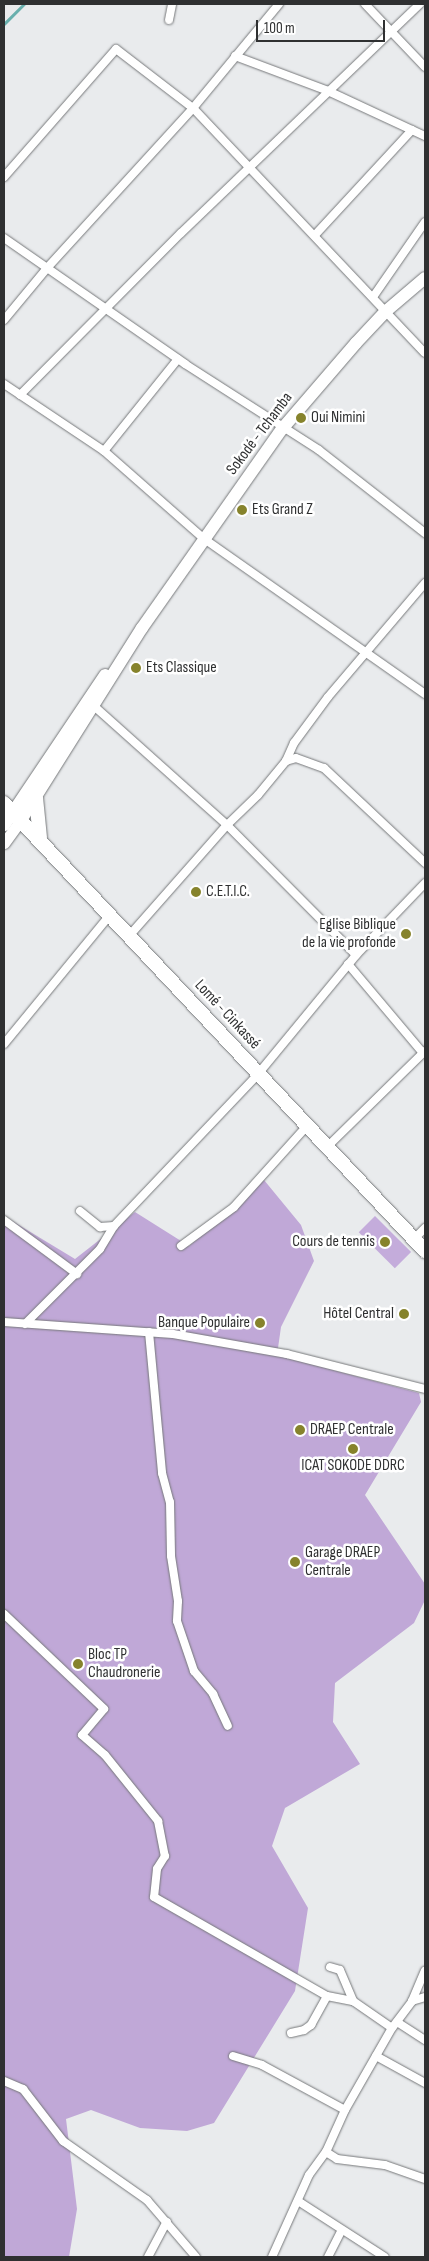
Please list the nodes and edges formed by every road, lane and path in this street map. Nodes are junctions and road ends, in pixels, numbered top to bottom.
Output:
1 (172, 4) edge
2 (279, 4) edge
3 (365, 4) edge
4 (420, 4) edge
5 (169, 20) dead end
6 (390, 31) junction
7 (235, 56) junction
8 (425, 67) edge
9 (328, 91) junction
10 (192, 108) junction
11 (412, 130) junction
12 (425, 136) edge
13 (251, 168) junction
14 (4, 177) edge
15 (425, 222) edge
16 (315, 235) junction
17 (4, 238) edge
18 (48, 267) junction
19 (425, 278) edge
20 (373, 297) junction
21 (108, 308) junction
22 (385, 312) junction
23 (4, 320) edge
24 (425, 353) edge
25 (178, 359) junction
26 (4, 384) edge
27 (20, 395) junction
28 (282, 429) junction
29 (104, 451) junction
30 (425, 533) edge
31 (203, 538) junction
32 (425, 583) edge
33 (142, 628) junction
34 (366, 654) junction
35 (425, 694) edge
36 (95, 707) junction
37 (286, 761) junction
38 (36, 798) junction
39 (13, 811) edge
40 (4, 825) edge
41 (227, 825) junction
42 (40, 838) junction
43 (4, 843) edge
44 (425, 863) edge
45 (425, 883) edge
46 (109, 916) junction
47 (129, 936) junction
48 (356, 955) junction
49 (348, 964) junction
50 (4, 1044) edge
51 (424, 1052) edge
52 (258, 1074) junction
53 (307, 1126) junction
54 (327, 1147) junction
55 (80, 1211) dead end
56 (4, 1220) edge
57 (114, 1226) junction
58 (425, 1228) edge
59 (414, 1239) junction
60 (181, 1246) dead end
61 (425, 1251) edge
62 (77, 1274) junction
63 (4, 1322) edge
64 (25, 1324) junction
65 (149, 1332) junction
66 (425, 1389) edge
67 (4, 1614) edge
68 (228, 1726) dead end
69 (330, 1967) dead end
70 (425, 1971) edge
71 (327, 1996) junction
72 (425, 1997) edge
73 (353, 2001) junction
74 (412, 2001) junction
75 (397, 2022) junction
76 (392, 2028) junction
77 (291, 2032) dead end
78 (425, 2040) edge
79 (233, 2056) dead end
80 (376, 2056) junction
81 (4, 2081) edge
82 (425, 2083) edge
83 (345, 2110) junction
84 (326, 2152) junction
85 (425, 2179) edge
86 (298, 2200) junction
87 (167, 2222) junction
88 (342, 2230) junction
89 (197, 2256) edge
90 (148, 2257) edge
91 (272, 2257) edge
92 (328, 2257) edge
93 (384, 2257) edge

1 - 5 street
2 - 7 street
3 - 6 street
4 - 6 street
6 - 8 street
6 - 9 street
7 - 9 street
7 - 10 street
9 - 11 street
9 - 13 street
10 - 13 street
10 - 14 street
10 - 18 street
11 - 12 street
11 - 16 street
13 - 16 street
13 - 21 street
15 - 20 street
16 - 20 street
17 - 18 street
18 - 21 street
18 - 23 street
19 - 22 main road, Sokodé - Tchamba
20 - 22 street
21 - 25 street
21 - 27 street
22 - 24 street
22 - 28 main road, Sokodé - Tchamba
25 - 28 street
25 - 29 street
26 - 27 street
27 - 29 street
28 - 30 street
28 - 31 main road, Sokodé - Tchamba
29 - 31 street
31 - 33 main road, Sokodé - Tchamba
31 - 34 street
32 - 34 street
33 - 36 main road, Sokodé - Tchamba
33 - 39 main road, Sokodé - Tchamba
34 - 35 street
34 - 37 street
36 - 38 main road, Sokodé - Tchamba
36 - 41 street
37 - 41 street
37 - 44 street
38 - 39 main road, Sokodé - Tchamba
38 - 42 highway
39 - 40 main road
39 - 42 highway, Lomé - Cinkassé
39 - 43 main road
41 - 47 street
41 - 48 street
42 - 46 highway, Lomé - Cinkassé
45 - 48 street
46 - 47 highway, Lomé - Cinkassé
46 - 50 street
47 - 52 highway, Lomé - Cinkassé
48 - 49 street
49 - 51 street
49 - 52 street
51 - 54 street
52 - 53 highway, Lomé - Cinkassé
52 - 57 street
53 - 54 highway, Lomé - Cinkassé
53 - 60 street
54 - 59 highway, Lomé - Cinkassé
55 - 57 street
56 - 62 street
57 - 62 street
58 - 59 street
59 - 61 highway, Lomé - Cinkassé
62 - 64 street
63 - 64 street
64 - 65 street
65 - 66 street
65 - 68 street
67 - 71 street
69 - 73 street
70 - 74 street
71 - 73 street
71 - 77 street
72 - 74 street
73 - 76 street
74 - 75 street
75 - 76 street
75 - 78 street
76 - 80 street
79 - 83 street
80 - 82 street
80 - 83 street
81 - 87 street
83 - 84 street
84 - 85 street
84 - 86 street
86 - 88 street
86 - 91 street
87 - 89 street
87 - 90 street
88 - 92 street
88 - 93 street

